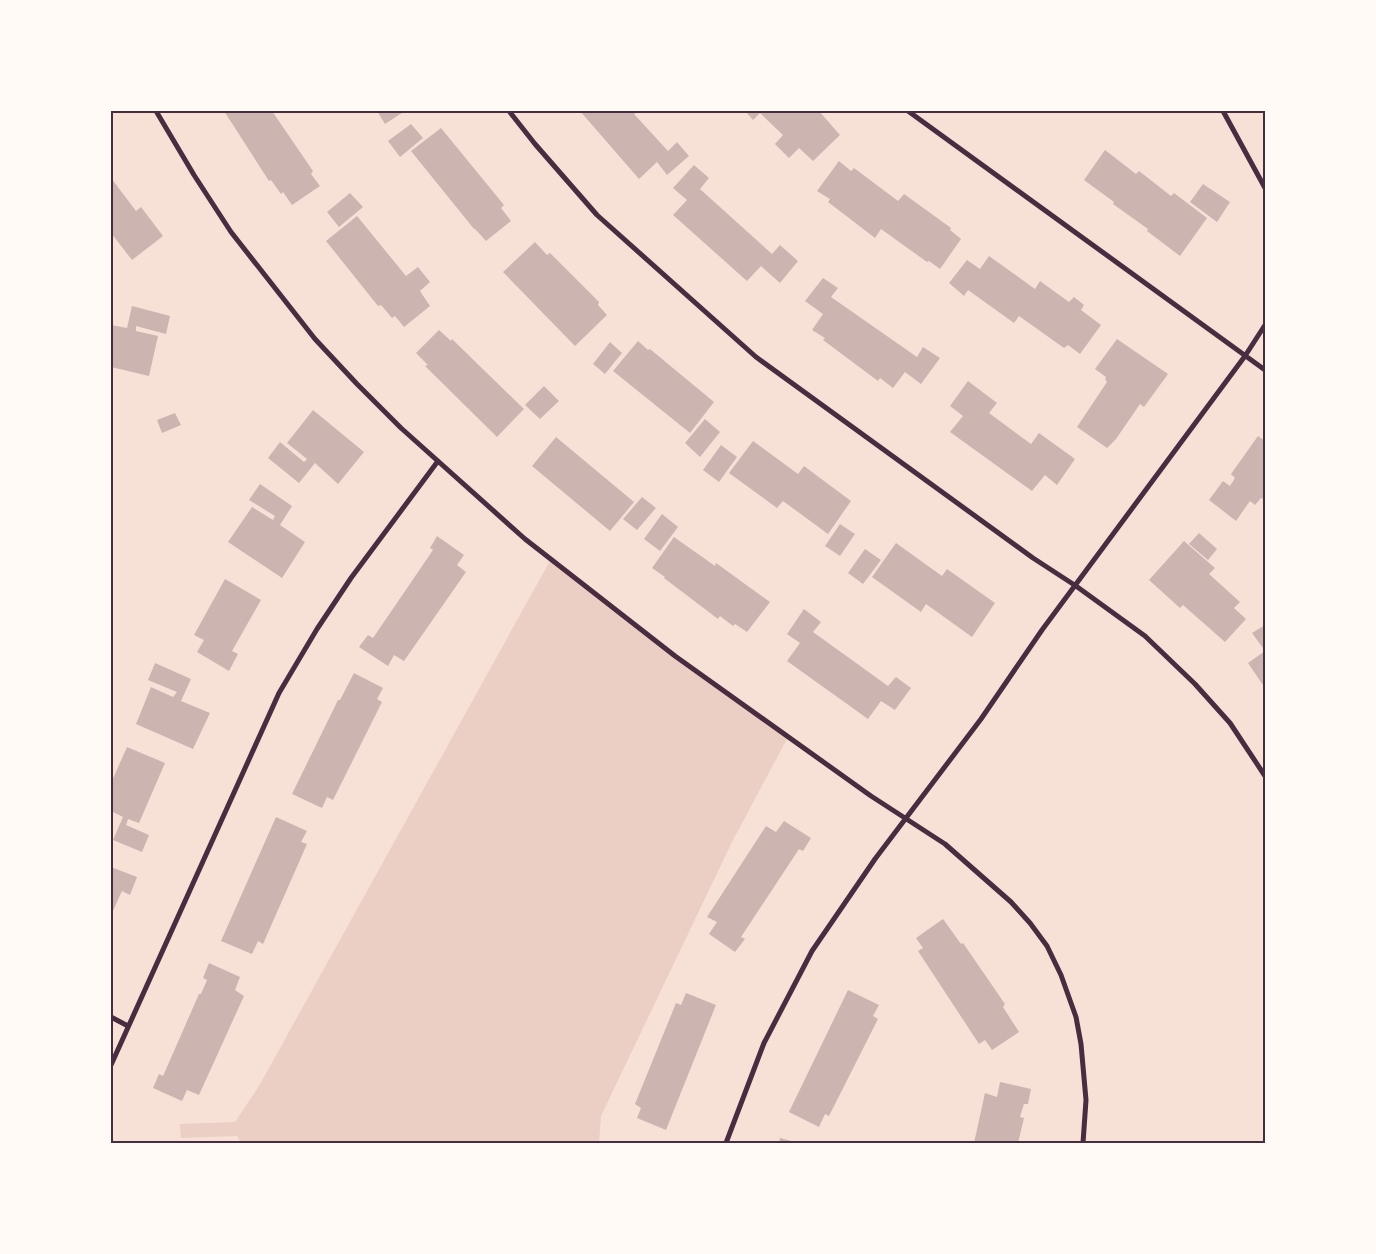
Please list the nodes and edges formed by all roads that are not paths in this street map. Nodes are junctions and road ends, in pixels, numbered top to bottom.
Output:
1 (156, 111) edge
2 (509, 111) edge
3 (908, 111) edge
4 (1223, 111) edge
5 (1265, 188) edge
6 (1265, 325) edge
7 (1245, 356) junction
8 (1265, 370) edge
9 (438, 461) junction
10 (1076, 586) junction
11 (1265, 776) edge
12 (906, 819) junction
13 (111, 1017) edge
14 (128, 1026) junction
15 (111, 1065) edge
16 (726, 1143) edge
17 (1083, 1143) edge

1 - 9 street
2 - 10 street
3 - 7 street
4 - 5 street
6 - 7 street
7 - 8 street
7 - 10 street
9 - 12 street
9 - 14 street
10 - 11 street
10 - 12 street
12 - 16 street
12 - 17 street
13 - 14 street
14 - 15 street

